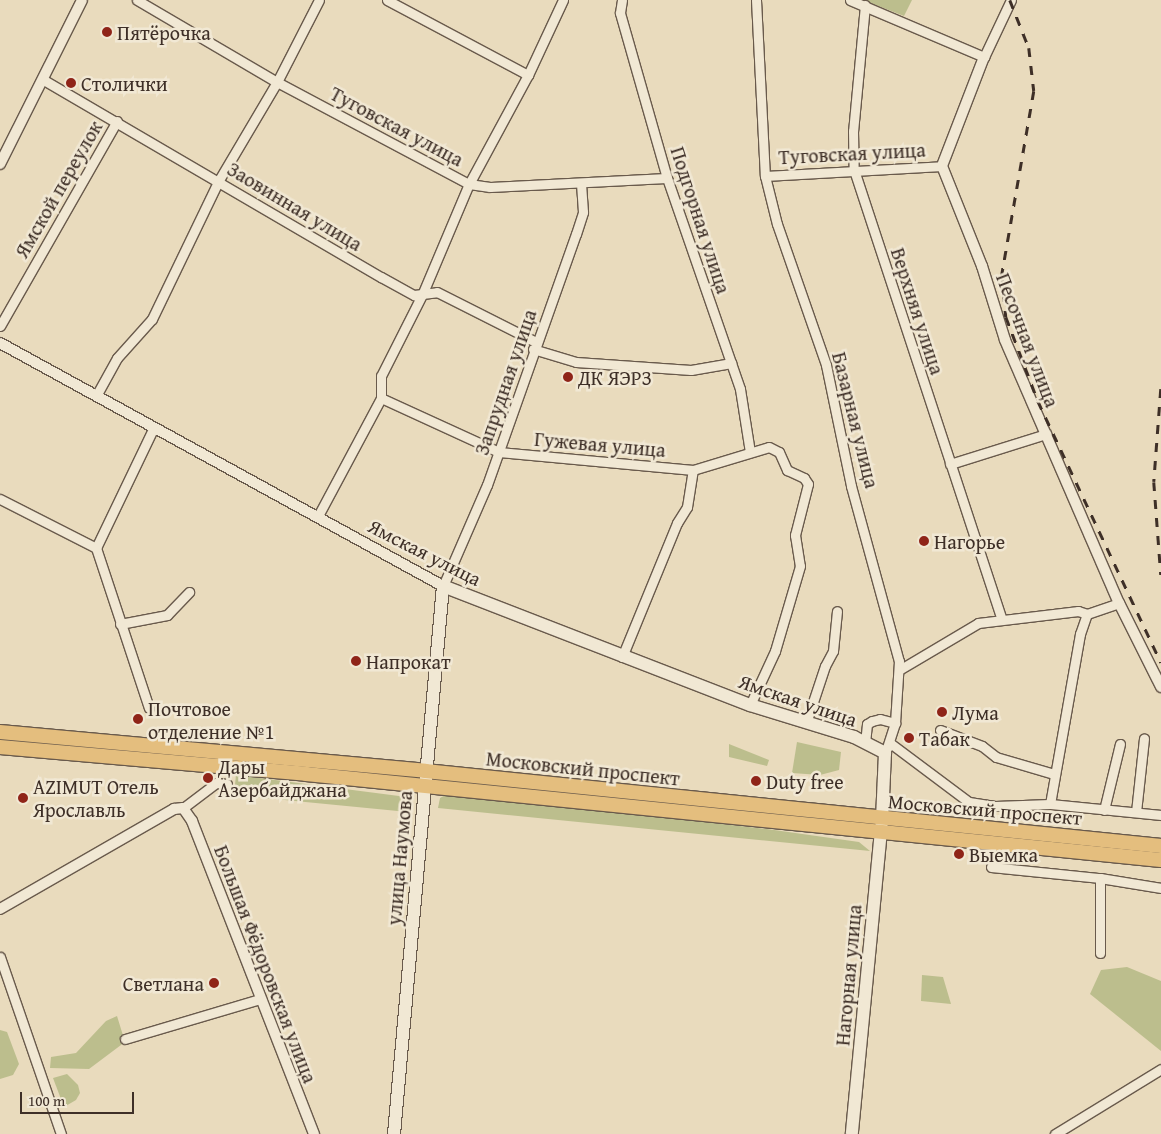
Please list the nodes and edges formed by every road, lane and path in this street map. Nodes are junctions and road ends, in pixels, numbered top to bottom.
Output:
1 (82, 0) edge
2 (137, 0) edge
3 (319, 0) edge
4 (387, 0) edge
5 (564, 0) edge
6 (622, 0) edge
7 (756, 0) edge
8 (850, 0) edge
9 (1011, 0) edge
10 (865, 5) junction
11 (984, 57) junction
12 (528, 75) junction
13 (42, 79) junction
14 (277, 82) junction
15 (117, 121) junction
16 (0, 164) edge
17 (942, 166) junction
18 (854, 170) junction
19 (765, 176) junction
20 (667, 178) junction
21 (220, 180) junction
22 (469, 184) junction
23 (581, 184) junction
24 (422, 295) junction
25 (0, 326) edge
26 (0, 343) edge
27 (535, 345) junction
28 (731, 363) junction
29 (96, 396) junction
30 (381, 398) junction
31 (153, 428) junction
32 (1046, 434) junction
33 (499, 452) junction
34 (750, 452) junction
35 (950, 464) junction
36 (693, 470) junction
37 (0, 499) edge
38 (318, 516) junction
39 (96, 548) junction
40 (443, 586) junction
41 (189, 592) dead end
42 (1119, 603) junction
43 (837, 611) dead end
44 (1087, 614) junction
45 (1002, 619) junction
46 (120, 624) junction
47 (622, 657) junction
48 (899, 670) junction
49 (1161, 687) edge
50 (750, 705) junction
51 (149, 708) dead end
52 (807, 720) junction
53 (895, 723) junction
54 (940, 730) dead end
55 (0, 732) edge
56 (1144, 738) dead end
57 (866, 743) junction
58 (1120, 744) dead end
59 (0, 747) edge
60 (885, 753) junction
61 (425, 771) junction
62 (1054, 774) junction
63 (227, 784) dead end
64 (423, 786) junction
65 (1050, 804) junction
66 (183, 808) junction
67 (1104, 810) junction
68 (1136, 812) junction
69 (1161, 815) edge
70 (881, 826) junction
71 (1161, 846) edge
72 (1161, 860) edge
73 (991, 867) dead end
74 (1100, 878) junction
75 (1161, 888) edge
76 (0, 909) edge
77 (1100, 952) dead end
78 (0, 957) edge
79 (260, 999) junction
80 (125, 1039) dead end
81 (1161, 1069) edge
82 (61, 1134) edge
83 (314, 1134) edge
84 (394, 1134) edge
85 (852, 1134) edge
86 (1055, 1134) edge

1 - 13 street
2 - 14 street, Туговская улица
3 - 14 street
4 - 12 street
5 - 12 street
6 - 20 street, Подгорная улица
7 - 19 street, Базарная улица
8 - 10 street
9 - 11 street
10 - 11 street
10 - 18 street, Верхняя улица
11 - 17 street
12 - 22 street
13 - 15 street, Заовинная улица
13 - 16 street
14 - 21 street
14 - 22 street, Туговская улица
15 - 21 street, Заовинная улица
15 - 25 street, Ямской переулок
17 - 18 street, Туговская улица
17 - 32 street, Песочная улица
18 - 19 street, Туговская улица
18 - 35 street, Верхняя улица
19 - 48 street, Базарная улица
20 - 23 street, Туговская улица
20 - 28 street, Подгорная улица
21 - 24 street, Заовинная улица
21 - 29 street
22 - 23 street, Туговская улица
22 - 24 street
23 - 27 street, Запрудная улица
24 - 27 street, Заовинная улица
24 - 30 street
26 - 29 street, Ямская улица
27 - 28 street, Заовинная улица
27 - 33 street, Запрудная улица
28 - 34 street, Подгорная улица
29 - 31 street, Ямская улица
30 - 33 street, Гужевая улица
30 - 38 street
31 - 38 street, Ямская улица
31 - 39 street
32 - 35 street
32 - 42 street, Песочная улица
33 - 36 street, Гужевая улица
33 - 40 street, Запрудная улица
34 - 36 street, Гужевая улица
34 - 50 street, Гужевая улица
35 - 45 street, Верхняя улица
36 - 47 street
37 - 39 street
38 - 40 street, Ямская улица
39 - 46 street
40 - 47 main road, Ямская улица
40 - 61 main road, улица Наумова
41 - 46 street
42 - 44 street
42 - 49 street, Песочная улица
43 - 52 street
44 - 45 street
44 - 62 street
45 - 48 street
46 - 51 street
47 - 50 main road, Ямская улица
48 - 53 street, Базарная улица
50 - 52 main road, Ямская улица
52 - 57 main road, Ямская улица
53 - 57 street
53 - 60 street, Базарная улица
54 - 62 street
55 - 61 main road, Московский проспект
56 - 68 street
57 - 60 main road, Ямская улица
58 - 67 street
59 - 64 main road, Московский проспект
60 - 65 street
60 - 70 main road, Базарная улица
61 - 64 main road, улица Наумова
61 - 70 main road, Московский проспект
62 - 65 street
63 - 66 street
64 - 70 main road, Московский проспект
64 - 84 main road, улица Наумова
65 - 67 street
66 - 76 street
66 - 79 street, Большая Фёдоровская улица
67 - 68 street
68 - 69 street
70 - 71 main road, Московский проспект
70 - 72 main road, Московский проспект
70 - 85 main road, Нагорная улица
73 - 74 street
74 - 75 street
74 - 77 street
78 - 82 street
79 - 80 street
79 - 83 street, Большая Фёдоровская улица
81 - 86 street

